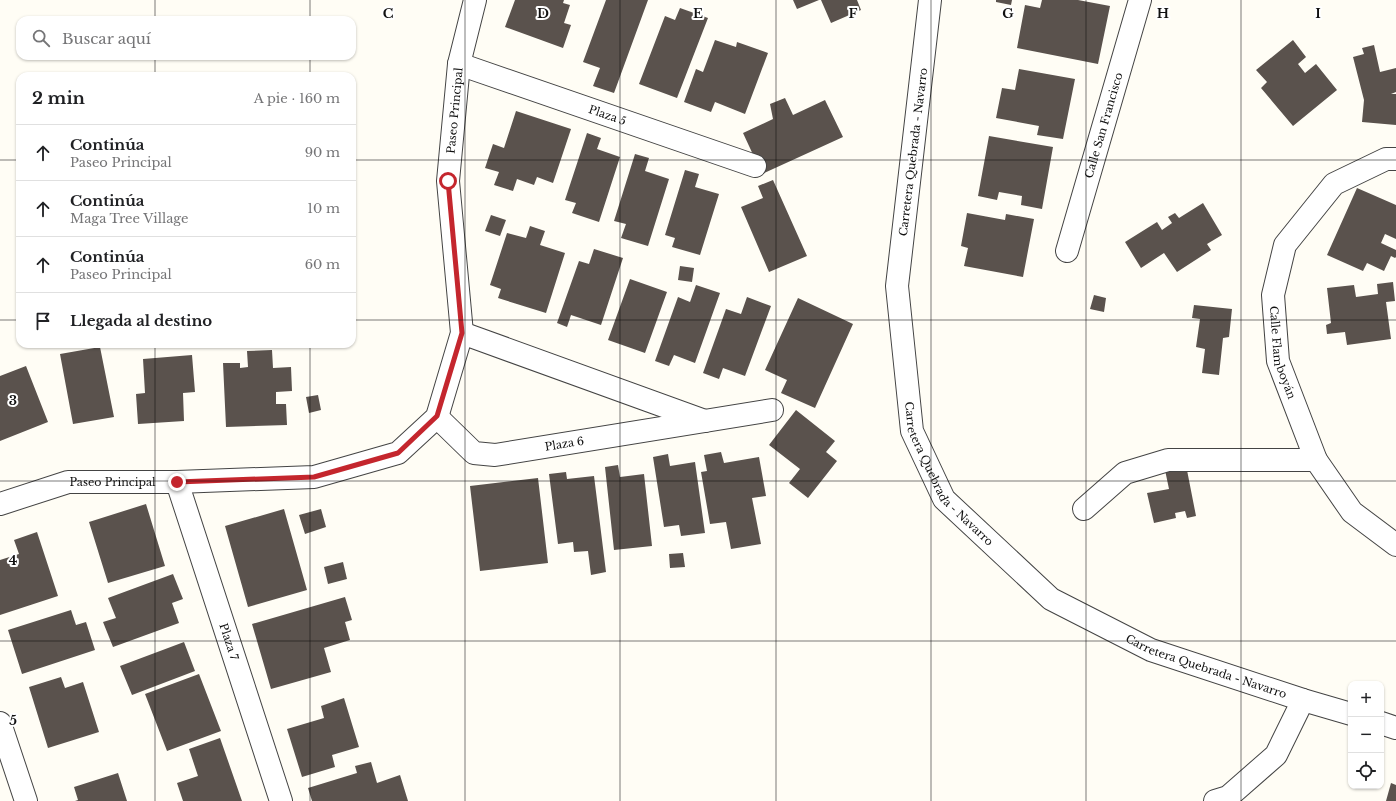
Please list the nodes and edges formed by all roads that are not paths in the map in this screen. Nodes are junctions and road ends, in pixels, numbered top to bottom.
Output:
1 (475, 0) edge
2 (930, 0) edge
3 (1140, 0) edge
4 (459, 64) junction
5 (1396, 159) edge
6 (755, 166) dead end
7 (1067, 252) dead end
8 (462, 333) junction
9 (772, 410) dead end
10 (437, 416) junction
11 (706, 421) junction
12 (1316, 460) junction
13 (177, 482) junction
14 (0, 504) edge
15 (1084, 509) dead end
16 (1396, 545) edge
17 (1303, 700) junction
18 (1348, 713) edge
19 (0, 723) edge
20 (1384, 725) edge
21 (1396, 728) edge
22 (26, 801) edge
23 (281, 801) edge
24 (1215, 801) edge

1 - 4 street, Paseo Principal
2 - 17 street, Carretera Quebrada - Navarro
3 - 7 street, Calle San Francisco
4 - 6 street, Plaza 5
4 - 8 street, Paseo Principal
5 - 12 street, Calle Flamboyán
8 - 10 street, Paseo Principal
8 - 11 street, Plaza 6
9 - 11 street, Plaza 6
10 - 11 street, Plaza 6
10 - 13 street, Paseo Principal
12 - 15 street
12 - 16 street, Calle Flamboyán
13 - 14 street, Paseo Principal
13 - 23 street, Plaza 7
17 - 18 street, Carretera Quebrada - Navarro
17 - 24 street
19 - 22 street
20 - 21 street

